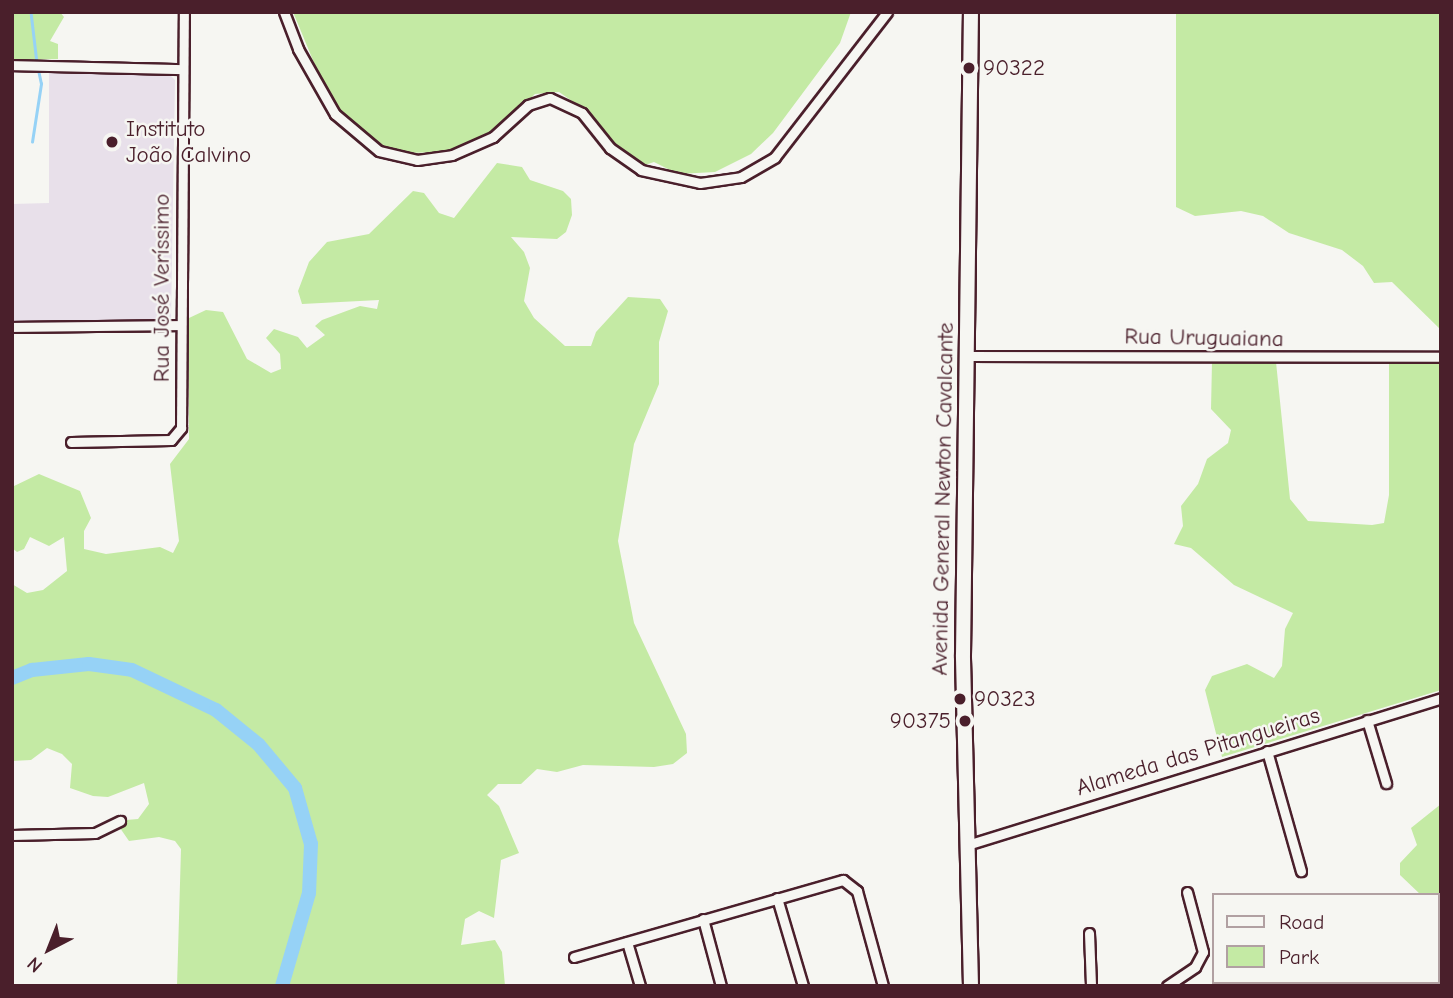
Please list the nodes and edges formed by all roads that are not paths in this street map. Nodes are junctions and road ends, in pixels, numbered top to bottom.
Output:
1 (184, 12) edge
2 (284, 12) edge
3 (887, 12) edge
4 (971, 12) edge
5 (12, 65) edge
6 (181, 69) junction
7 (181, 325) junction
8 (12, 327) edge
9 (968, 356) junction
10 (1441, 357) edge
11 (71, 442) dead end
12 (1441, 698) edge
13 (1367, 720) junction
14 (1267, 751) junction
15 (1386, 783) dead end
16 (120, 821) dead end
17 (12, 835) edge
18 (967, 845) junction
19 (1301, 871) dead end
20 (1187, 892) dead end
21 (777, 898) junction
22 (703, 919) junction
23 (1089, 933) dead end
24 (627, 942) junction
25 (574, 957) dead end
26 (640, 986) edge
27 (721, 986) edge
28 (803, 986) edge
29 (883, 986) edge
30 (971, 986) edge
31 (1091, 986) edge
32 (1167, 986) edge

1 - 6 street, Rua José Veríssimo
2 - 3 street
4 - 9 main road, Avenida General Newton Cavalcante
5 - 6 street
6 - 7 street, Rua José Veríssimo
7 - 8 street
7 - 11 street, Rua José Veríssimo
9 - 10 street, Rua Uruguaiana
9 - 18 main road, Avenida General Newton Cavalcante
12 - 13 street, Alameda das Pitangueiras
13 - 14 street, Alameda das Pitangueiras
13 - 15 street
14 - 18 street, Alameda das Pitangueiras
14 - 19 street
16 - 17 street
18 - 30 main road, Avenida General Newton Cavalcante
20 - 32 street
21 - 22 street
21 - 28 street
21 - 29 street
22 - 24 street
22 - 27 street
23 - 31 street
24 - 25 street
24 - 26 street

